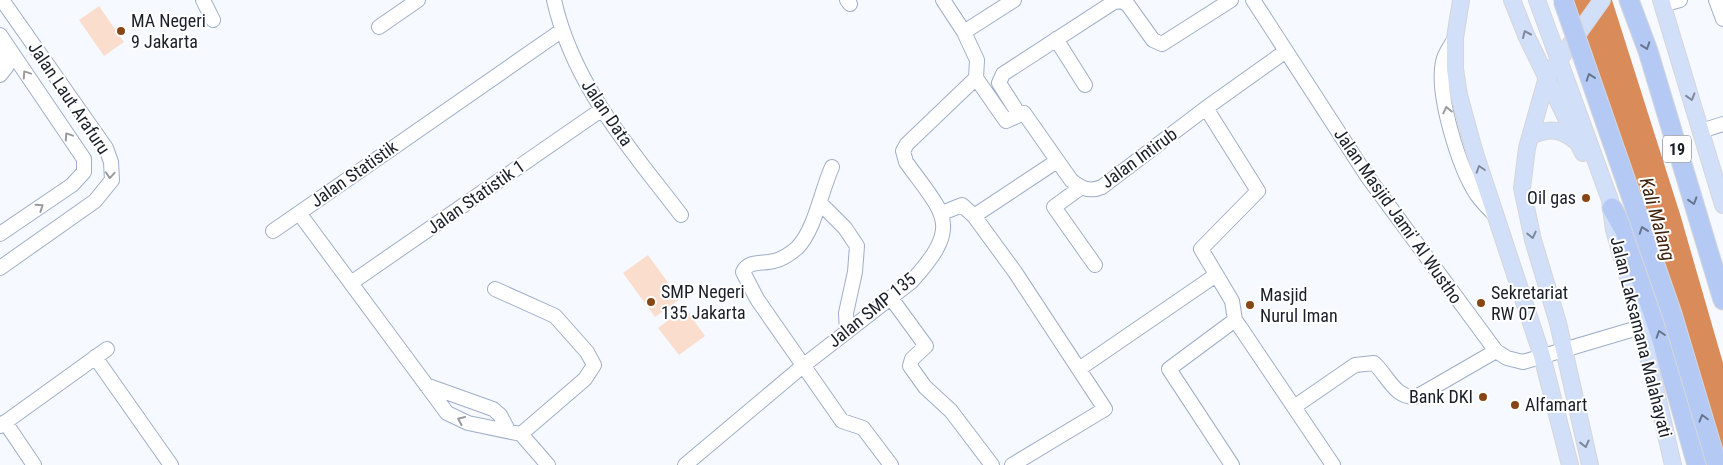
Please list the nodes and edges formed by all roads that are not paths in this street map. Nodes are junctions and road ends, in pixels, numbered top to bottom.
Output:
1 (2, 0) edge
2 (203, 0) edge
3 (418, 0) edge
4 (554, 0) edge
5 (943, 0) edge
6 (1014, 0) edge
7 (1231, 0) edge
8 (1253, 0) edge
9 (1462, 0) edge
10 (1512, 0) edge
11 (1537, 0) edge
12 (1563, 0) edge
13 (1602, 0) edge
14 (1629, 0) edge
15 (1680, 0) edge
16 (1716, 0) edge
17 (1662, 3) edge
18 (1723, 18) edge
19 (213, 20) dead end
20 (379, 27) dead end
21 (561, 31) junction
22 (964, 32) junction
23 (0, 35) edge
24 (1056, 39) junction
25 (1286, 51) junction
26 (0, 55) edge
27 (1559, 59) junction
28 (3, 72) edge
29 (976, 78) junction
30 (1547, 78) junction
31 (1085, 85) dead end
32 (1015, 108) dead end
33 (1206, 108) junction
34 (601, 110) junction
35 (1723, 124) edge
36 (1701, 130) junction
37 (1531, 136) junction
38 (1580, 145) junction
39 (1057, 161) junction
40 (832, 167) dead end
41 (1080, 188) junction
42 (820, 203) junction
43 (1723, 205) edge
44 (1612, 208) junction
45 (299, 213) junction
46 (942, 213) junction
47 (681, 215) dead end
48 (974, 216) junction
49 (273, 231) dead end
50 (0, 234) edge
51 (1095, 265) dead end
52 (0, 268) edge
53 (1216, 275) junction
54 (351, 283) junction
55 (495, 289) dead end
56 (891, 298) junction
57 (1723, 300) edge
58 (1235, 320) junction
59 (1642, 326) junction
60 (847, 332) junction
61 (1564, 348) junction
62 (1496, 351) junction
63 (1542, 356) junction
64 (804, 364) junction
65 (1079, 369) junction
66 (426, 385) junction
67 (1294, 407) junction
68 (2, 424) edge
69 (508, 430) junction
70 (521, 434) junction
71 (700, 460) edge
72 (34, 465) edge
73 (171, 465) edge
74 (548, 465) edge
75 (685, 465) edge
76 (891, 465) edge
77 (992, 465) edge
78 (1012, 465) edge
79 (1232, 465) edge
80 (1333, 465) edge
81 (1570, 465) edge
82 (1590, 465) edge
83 (1673, 465) edge
84 (1697, 465) edge
85 (1717, 465) edge

1 -> 52 street, Jalan Laut Arafuru
2 - 19 street
3 - 20 street
4 - 21 street, Jalan Data
5 - 22 street
6 - 22 street
7 - 24 street
8 - 25 street, Jalan Masjid Jami' Al Wustho
63 -> 9 main road
30 -> 10 main road, Jalan Laksamana Malahayati
11 - 27 main road, Jalan Laksamana Malahayati
85 -> 12 highway, bridge
13 - 27 main road
14 -> 57 highway, 19
15 - 17 street
16 - 18 street
17 -> 36 main road
21 - 34 street, Jalan Data
21 - 45 street, Jalan Statistik
22 - 29 street
50 -> 23 street, Jalan Laut Arafuru
24 - 31 street
24 - 32 street
25 - 33 street, Jalan Intirub
25 - 62 street, Jalan Masjid Jami' Al Wustho
26 - 28 street
27 - 30 main road
27 - 44 main road, Jalan Laksamana Malahayati
29 - 39 street, Jalan Intirub
29 - 46 street
30 - 37 main road
30 - 38 main road, Jalan Laksamana Malahayati
33 - 41 street, Jalan Intirub
33 - 53 street
34 - 47 street, Jalan Data
34 - 54 street, Jalan Statistik 1
35 - 36 street
36 - 43 main road
37 - 38 main road
37 -> 61 main road
38 - 44 main road, Jalan Laksamana Malahayati
39 - 41 street, Jalan Intirub
39 - 48 street
40 - 42 street
41 - 51 street
42 - 60 street
42 - 64 street
44 - 59 main road, Jalan Laksamana Malahayati
84 -> 44 highway
45 - 49 street
45 - 54 street, Jalan Statistik
46 - 48 street
46 - 56 street, Jalan SMP 135
48 - 65 street
53 - 58 street
53 - 65 street
54 - 66 street, Jalan Statistik
55 - 70 street
56 - 60 street, Jalan SMP 135
56 - 77 street
58 - 67 street
58 - 79 street
59 - 61 street, Jalan Masjid Jami' Al Wustho
59 - 83 main road, Jalan Laksamana Malahayati
60 - 64 street, Jalan SMP 135
61 - 63 street, Jalan Masjid Jami' Al Wustho
61 -> 82 main road
62 - 63 street, Jalan Masjid Jami' Al Wustho
62 - 67 street
63 - 81 main road
64 - 71 street, Jalan SMP 135
64 - 76 street
65 - 78 street
66 - 69 street
69 -> 66 street, Jalan Statistik
67 - 80 street
68 - 72 street
68 - 73 street
69 - 70 street, Jalan Statistik
70 - 74 street
71 - 75 street, Jalan SMP 135

